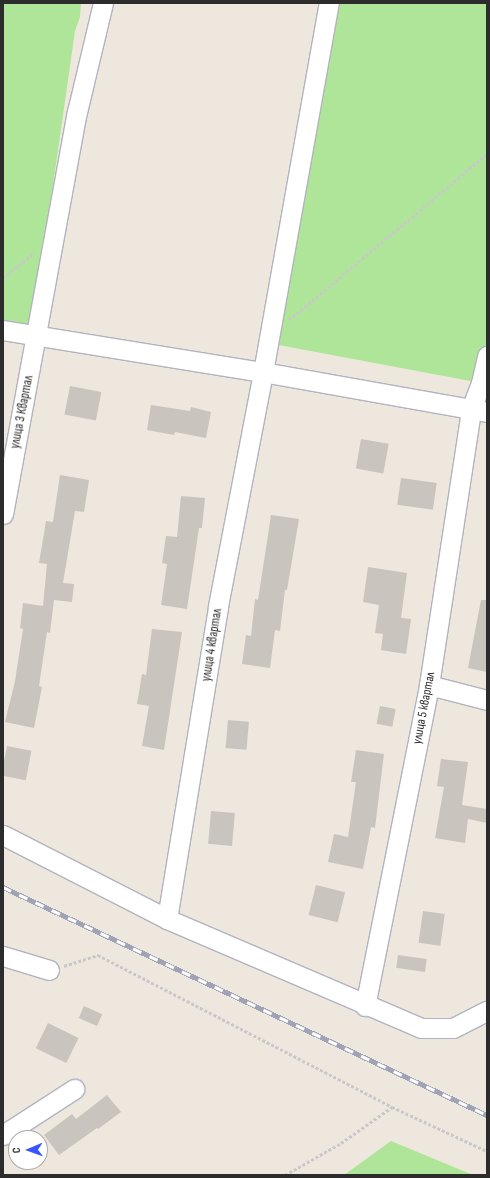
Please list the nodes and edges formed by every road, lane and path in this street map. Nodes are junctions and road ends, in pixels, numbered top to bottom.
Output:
1 (103, 3) edge
2 (330, 3) edge
3 (487, 154) edge
4 (55, 238) junction
5 (3, 278) edge
6 (3, 330) edge
7 (37, 335) junction
8 (269, 338) junction
9 (487, 356) edge
10 (263, 372) junction
11 (479, 411) edge
12 (3, 514) edge
13 (429, 685) junction
14 (487, 700) edge
15 (3, 835) edge
16 (167, 919) junction
17 (3, 956) edge
18 (49, 970) joint
19 (366, 1006) junction
20 (487, 1011) edge
21 (74, 1089) dead end
22 (392, 1107) junction
23 (3, 1136) edge
24 (487, 1151) edge
25 (285, 1175) edge

1 - 4 street, улица 3 Квартал
2 - 8 street, улица 4 квартал
3 - 8 path
4 - 5 path
4 - 7 street, улица 3 Квартал
6 - 7 street
7 - 10 street
7 - 12 street, улица 3 Квартал
8 - 10 street, улица 4 квартал
9 - 11 street, улица 5 квартал
10 - 11 street
10 - 16 street, улица 4 квартал
11 - 13 street, улица 5 квартал
13 - 14 street
13 - 19 street, улица 5 квартал
15 - 16 street
16 - 19 street
17 - 18 street
18 - 22 path
19 - 20 street
21 - 23 street
22 - 24 path
22 - 25 path

